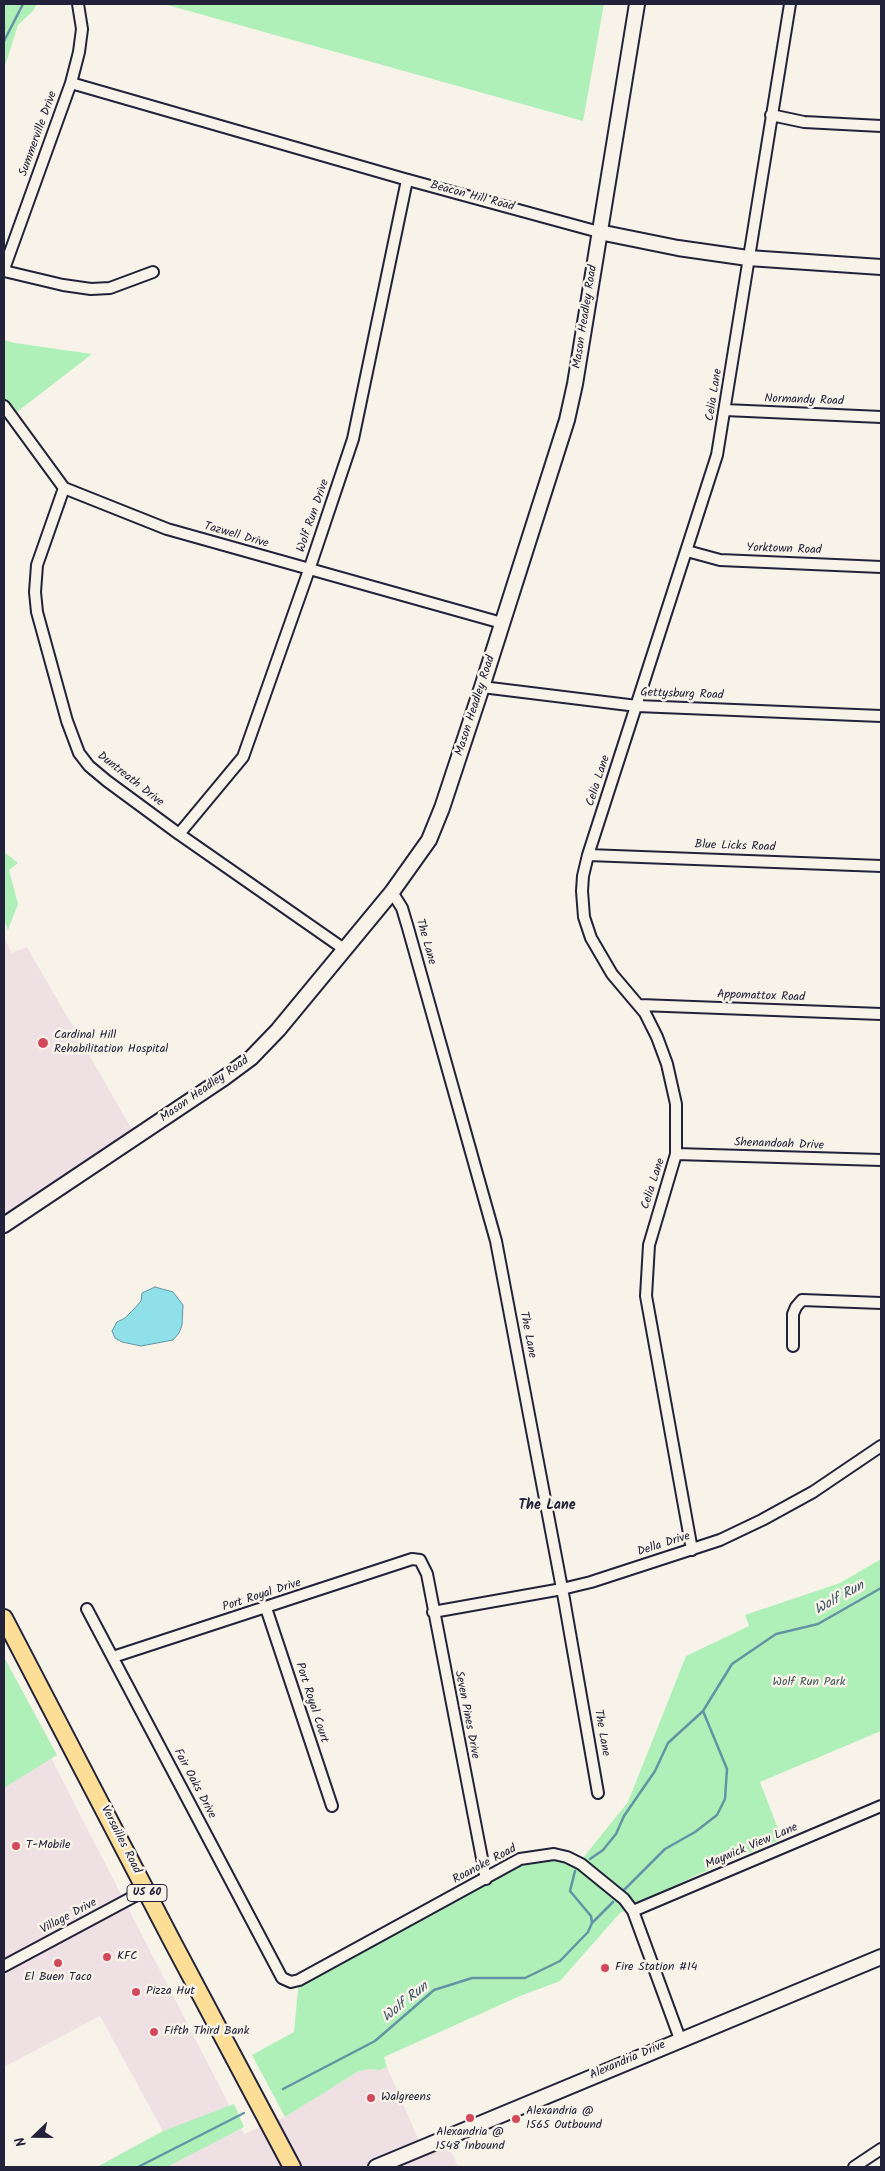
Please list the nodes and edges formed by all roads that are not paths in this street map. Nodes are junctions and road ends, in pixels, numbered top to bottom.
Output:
1 (78, 4) edge
2 (637, 4) edge
3 (790, 4) edge
4 (71, 83) junction
5 (771, 115) junction
6 (881, 126) edge
7 (407, 180) junction
8 (600, 232) junction
9 (748, 258) junction
10 (881, 267) edge
11 (4, 270) edge
12 (153, 272) dead end
13 (4, 406) edge
14 (726, 410) junction
15 (881, 416) edge
16 (64, 488) junction
17 (687, 551) junction
18 (881, 567) edge
19 (309, 570) junction
20 (502, 623) junction
21 (482, 687) junction
22 (637, 706) junction
23 (881, 716) edge
24 (179, 834) junction
25 (588, 855) junction
26 (881, 866) edge
27 (392, 892) junction
28 (344, 949) junction
29 (640, 1006) junction
30 (881, 1014) edge
31 (676, 1154) junction
32 (881, 1160) edge
33 (4, 1225) edge
34 (881, 1303) edge
35 (793, 1346) dead end
36 (881, 1446) edge
37 (692, 1550) junction
38 (418, 1559) joint
39 (562, 1589) junction
40 (266, 1608) junction
41 (88, 1609) dead end
42 (433, 1612) junction
43 (4, 1618) edge
44 (113, 1657) junction
45 (598, 1793) dead end
46 (332, 1806) dead end
47 (881, 1806) edge
48 (486, 1879) junction
49 (146, 1890) junction
50 (633, 1911) junction
51 (881, 1957) edge
52 (4, 1966) edge
53 (278, 1971) joint
54 (680, 2039) junction
55 (881, 2149) edge
56 (292, 2167) edge
57 (376, 2167) edge
58 (854, 2167) edge

1 - 4 street, Summerville Drive
2 - 8 main road, Mason Headley Road
3 - 5 street, Celia Lane
4 - 7 street, Beacon Hill Road
4 - 11 street, Summerville Drive
5 - 6 street
5 - 9 street, Celia Lane
7 - 8 street, Beacon Hill Road
7 - 19 street, Wolf Run Drive
8 - 9 main road, Beacon Hill Road
8 - 20 main road, Mason Headley Road
9 - 10 main road, Beacon Hill Road
9 - 14 street, Celia Lane
11 - 12 street
13 - 16 street
14 - 15 street, Normandy Road
14 - 17 street, Celia Lane
16 - 19 street, Tazwell Drive
16 - 24 street, Duntreath Drive
17 - 18 street, Yorktown Road
17 - 22 street, Celia Lane
19 - 20 street, Tazwell Drive
19 - 24 street, Wolf Run Drive
20 - 21 main road, Mason Headley Road
21 - 22 street, Gettysburg Road
21 - 27 main road, Mason Headley Road
22 - 23 street, Gettysburg Road
22 - 25 street, Celia Lane
24 - 28 street, Duntreath Drive
25 - 26 street, Blue Licks Road
25 - 29 street, Celia Lane
27 - 28 main road, Mason Headley Road
27 - 39 street, The Lane
28 - 33 main road, Mason Headley Road
29 - 30 street, Appomattox Road
29 - 31 street, Celia Lane
31 - 32 street, Shenandoah Drive
31 - 37 street, Celia Lane
34 - 35 street
36 - 37 street, Della Drive
37 - 39 street, Della Drive
38 - 40 street, Port Royal Drive
38 - 42 street, Seven Pines Drive
39 - 42 street, Della Drive
39 - 45 street, The Lane
40 - 44 street, Port Royal Drive
40 - 46 street, Port Royal Court
41 - 44 street, Fair Oaks Drive
42 - 48 street, Seven Pines Drive
43 - 49 main road, Versailles Road / US 60
44 - 53 street, Fair Oaks Drive
47 - 50 street, Maywick View Lane
48 - 50 street, Roanoke Road
48 - 53 street, Roanoke Road
49 - 52 street, Village Drive
49 - 56 main road, Versailles Road / US 60
50 - 54 street, Roanoke Road
51 - 54 main road, Alexandria Drive
54 - 57 main road, Alexandria Drive
55 - 58 street

